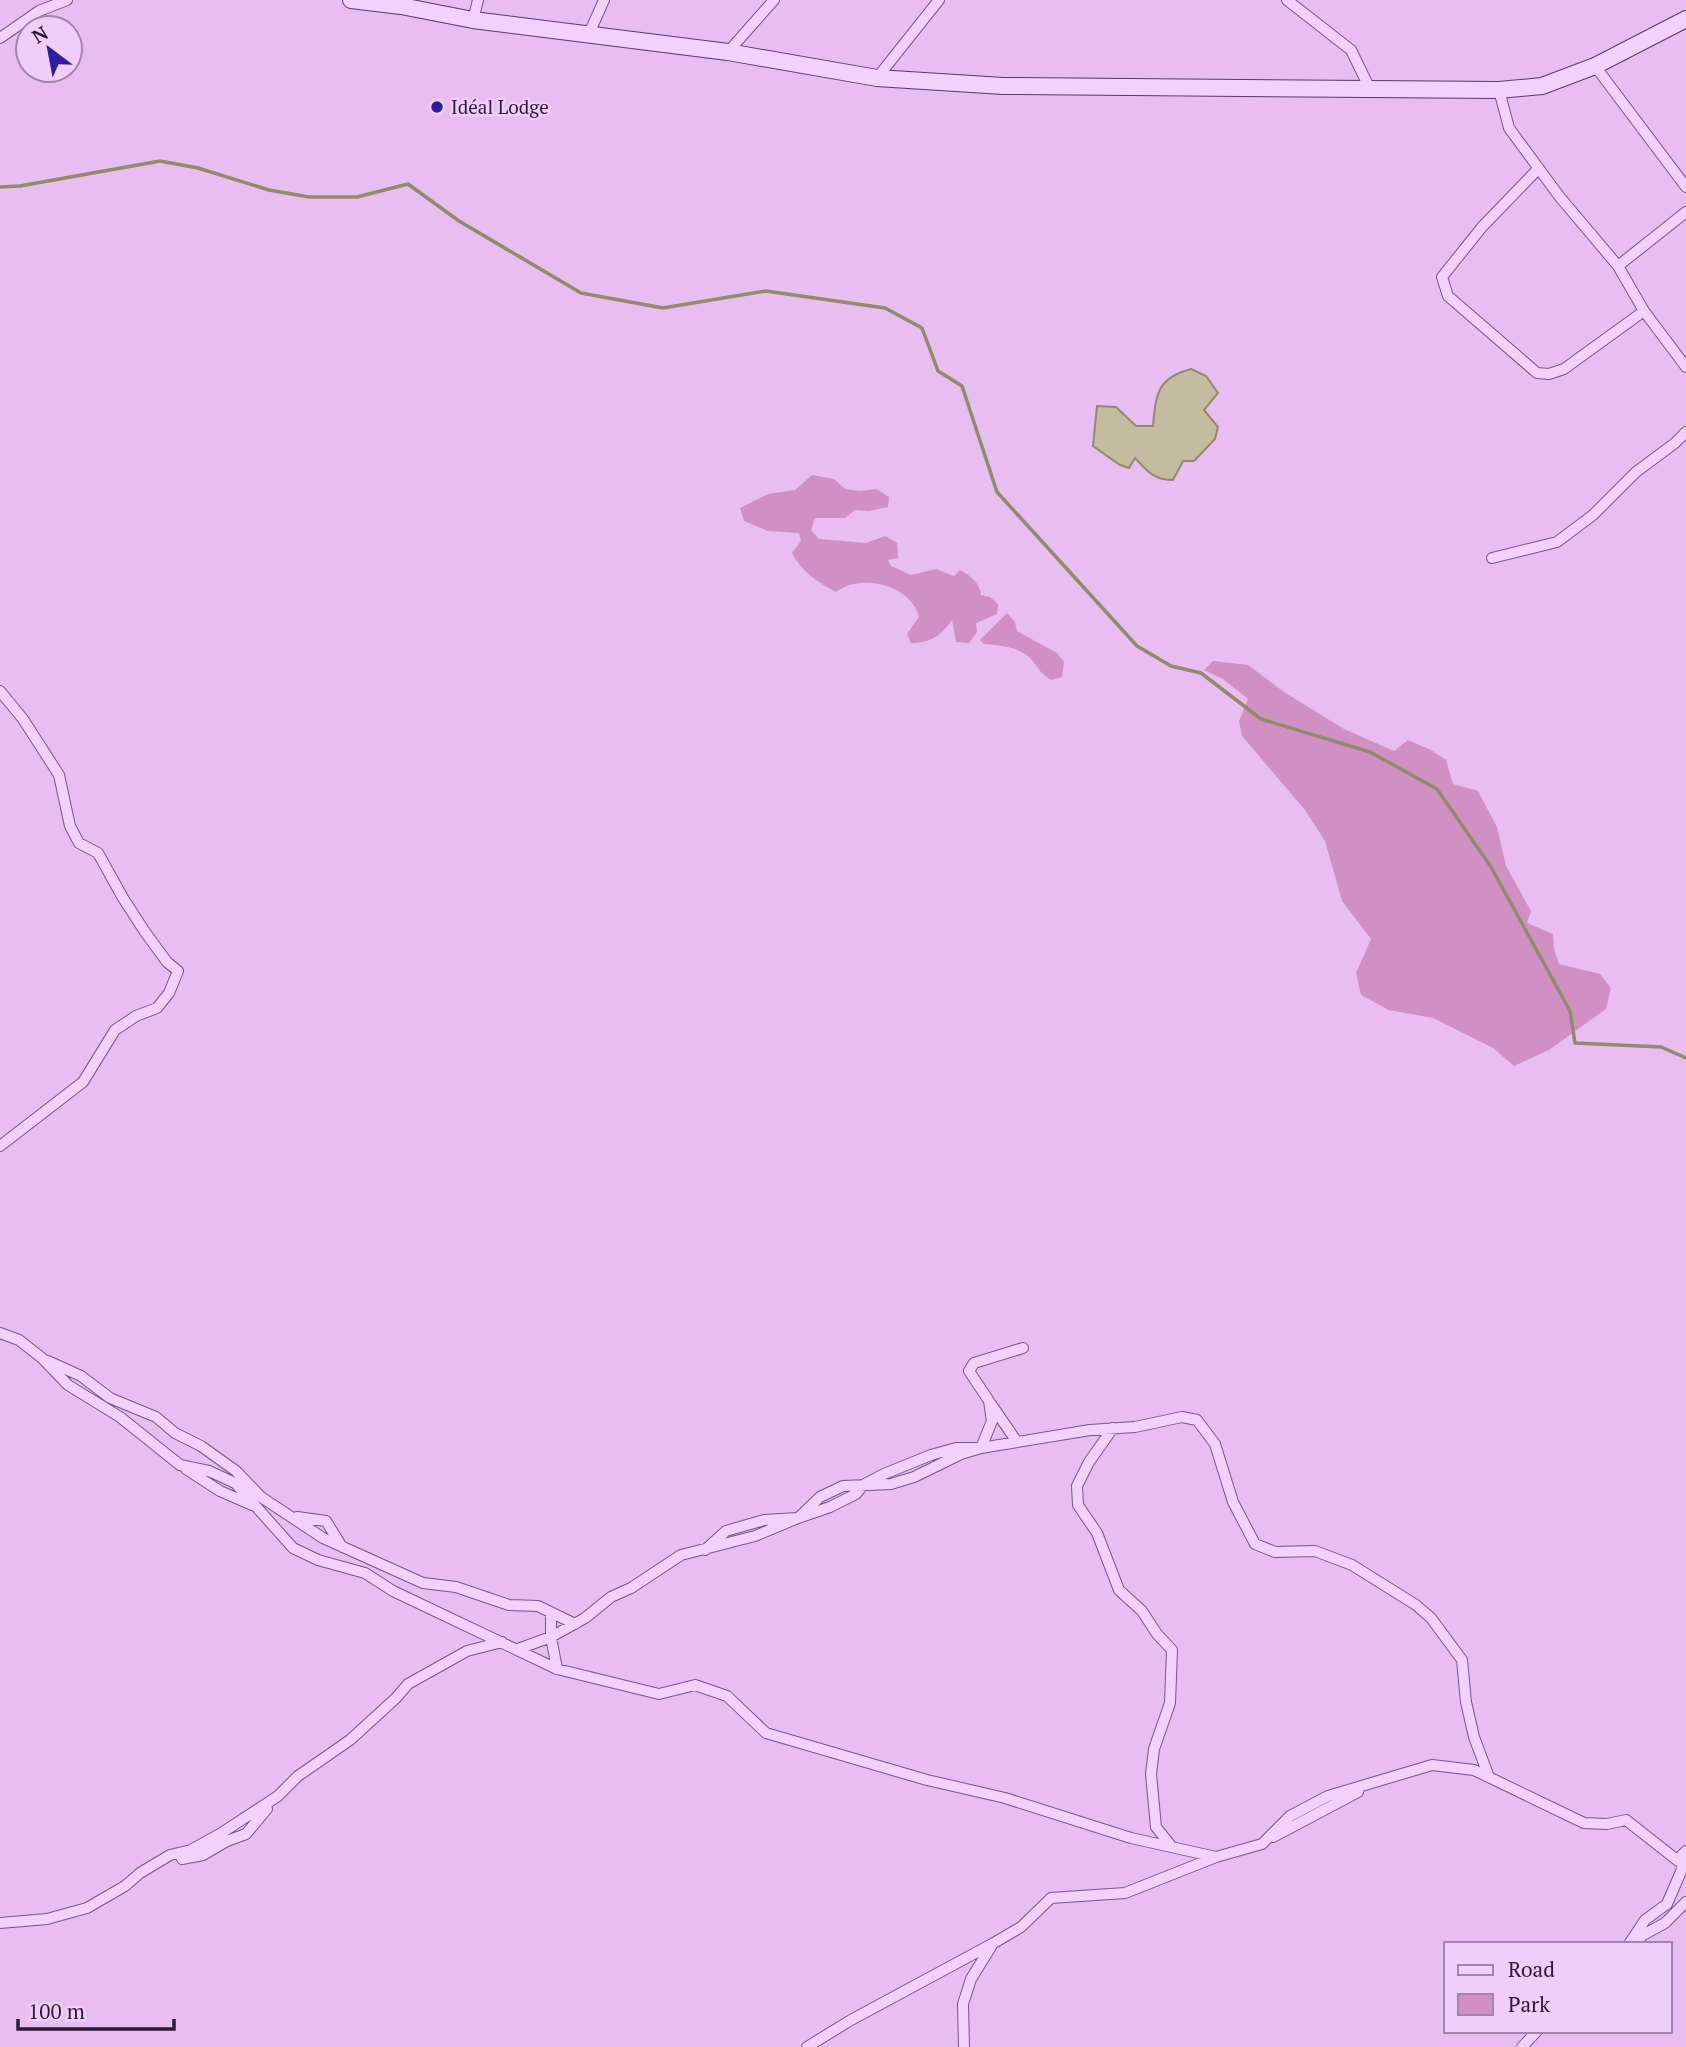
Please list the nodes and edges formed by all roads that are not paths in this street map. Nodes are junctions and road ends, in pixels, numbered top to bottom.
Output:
1 (67, 0) edge
2 (351, 0) edge
3 (478, 0) edge
4 (604, 0) edge
5 (774, 0) edge
6 (939, 0) edge
7 (1287, 0) edge
8 (1686, 19) edge
9 (473, 20) junction
10 (588, 36) junction
11 (0, 38) edge
12 (728, 52) junction
13 (1595, 66) junction
14 (877, 78) junction
15 (1370, 89) junction
16 (1499, 90) junction
17 (1538, 169) junction
18 (1686, 187) edge
19 (1686, 212) edge
20 (1618, 266) junction
21 (1644, 311) junction
22 (1686, 368) edge
23 (1686, 432) edge
24 (1492, 558) dead end
25 (0, 691) edge
26 (0, 1146) edge
27 (0, 1333) edge
28 (1023, 1348) dead end
29 (42, 1358) junction
30 (989, 1401) junction
31 (1113, 1428) junction
32 (1017, 1442) junction
33 (981, 1448) junction
34 (551, 1613) junction
35 (575, 1624) junction
36 (551, 1637) junction
37 (502, 1642) junction
38 (518, 1649) junction
39 (556, 1669) junction
40 (1489, 1777) junction
41 (1172, 1847) junction
42 (1686, 1851) edge
43 (1216, 1857) junction
44 (1684, 1867) edge
45 (1686, 1902) edge
46 (0, 1923) edge
47 (1630, 1942) edge
48 (1636, 1942) edge
49 (992, 1944) junction
50 (1535, 2033) edge
51 (807, 2047) edge
52 (964, 2047) edge
53 (1522, 2047) edge

1 - 11 street
2 - 9 main road
3 - 9 street
4 - 10 street
5 - 12 street
6 - 14 street
7 - 15 street
8 - 13 main road
9 - 10 main road
10 - 12 main road
12 - 14 main road
13 - 16 main road
13 - 18 street
14 - 15 main road
15 - 16 main road
16 - 17 street
17 - 20 street
17 - 21 street
19 - 20 street
20 - 21 street
21 - 22 street
23 - 24 street
25 - 26 street
27 - 29 street
28 - 30 street
29 - 34 street
29 - 37 street
30 - 32 street
30 - 33 street
31 - 32 street
31 - 40 street
31 - 41 street
32 - 33 street
33 - 35 street
34 - 35 street
34 - 36 street
35 - 36 street
36 - 38 street
36 - 39 street
37 - 38 street
37 - 46 street
38 - 39 street
39 - 41 street
40 - 43 street
40 - 44 street
41 - 43 street
42 - 44 street
43 - 49 street
44 - 47 street
45 - 48 street
49 - 51 street
49 - 52 street
50 - 53 street

